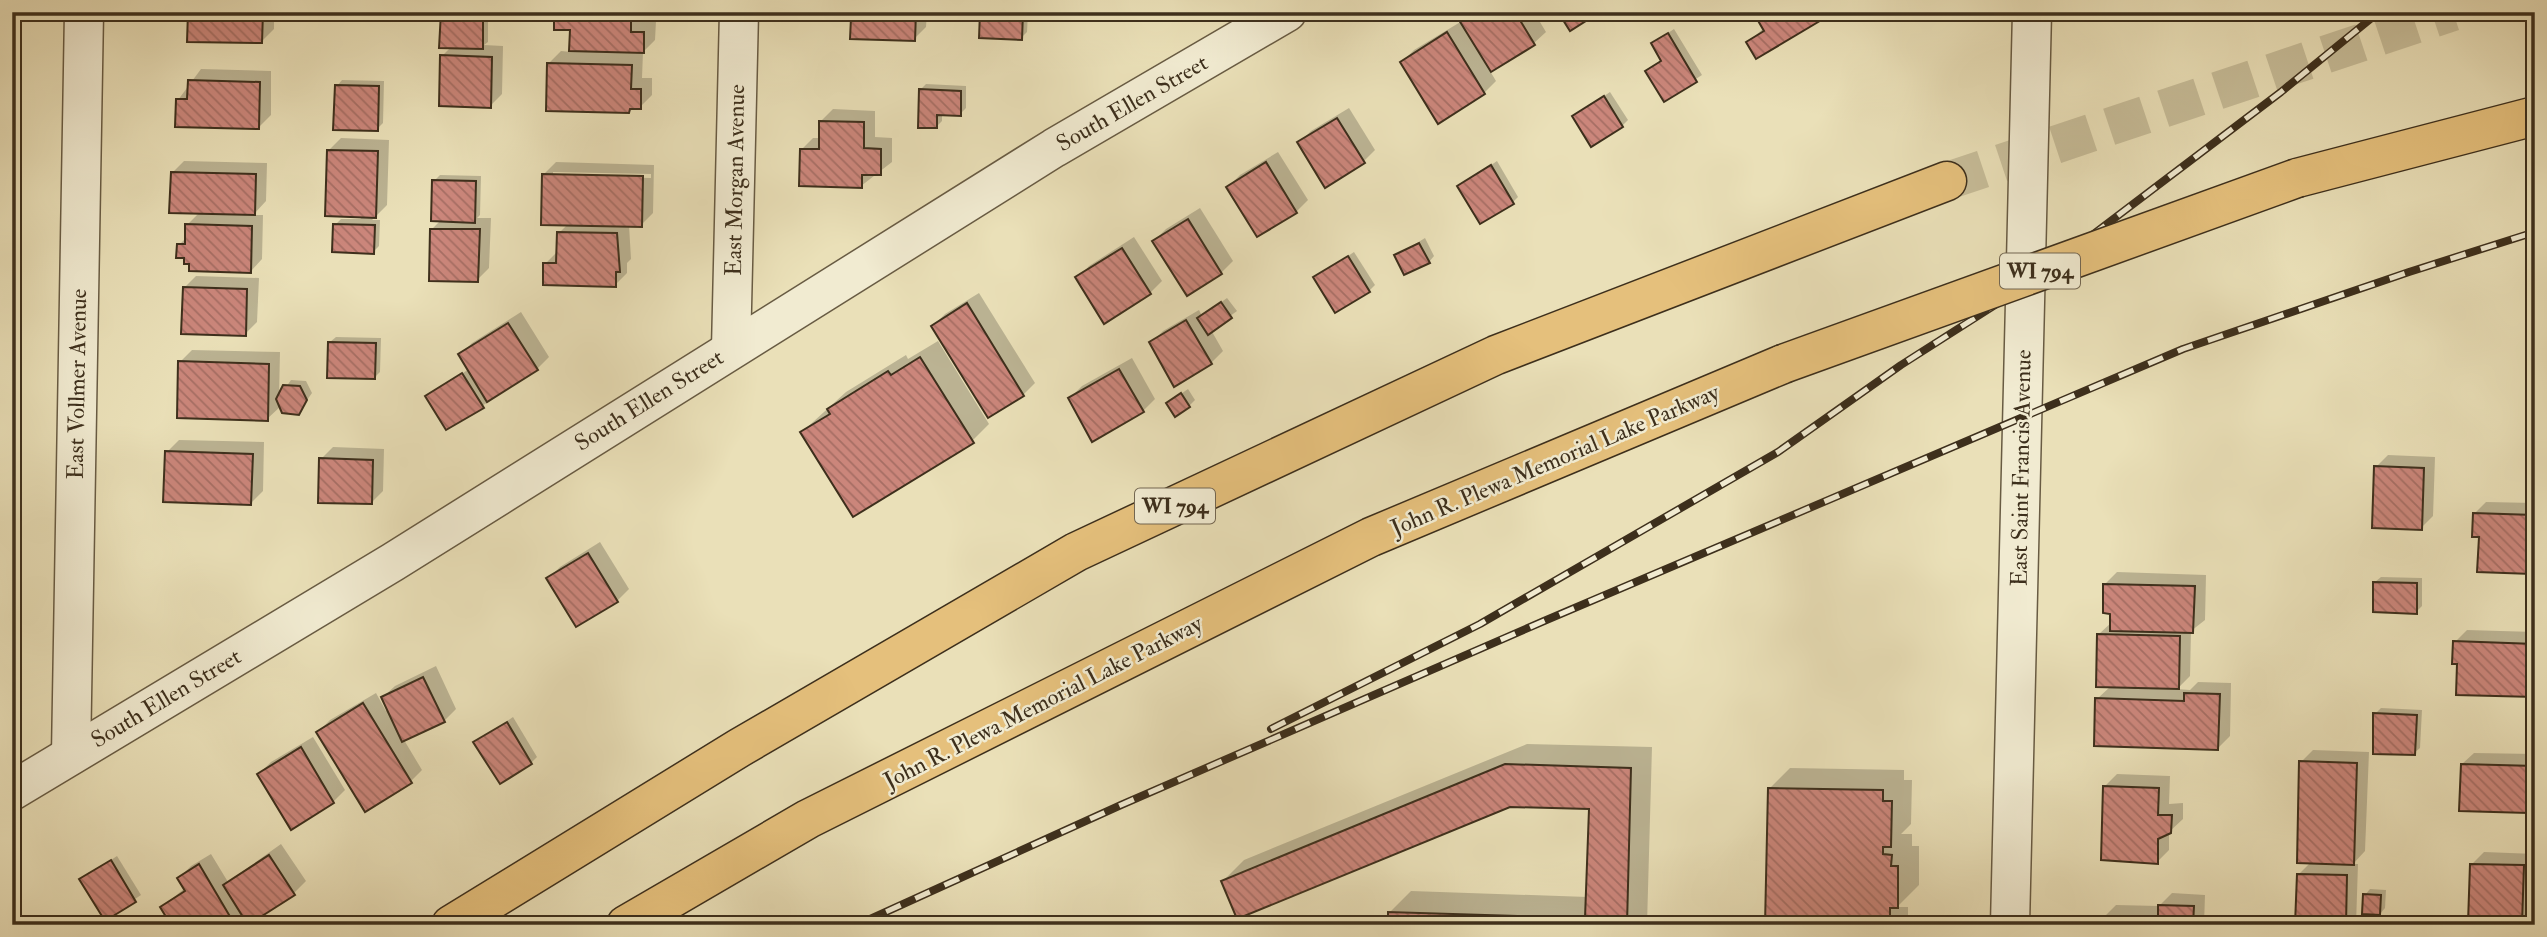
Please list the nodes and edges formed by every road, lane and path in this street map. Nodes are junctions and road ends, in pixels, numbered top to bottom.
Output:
1 (84, 12) edge
2 (739, 12) edge
3 (1287, 12) edge
4 (2032, 12) edge
5 (2535, 116) edge
6 (1947, 181) tunnel mouth
7 (731, 349) junction
8 (71, 755) junction
9 (12, 791) edge
10 (451, 925) edge
11 (626, 925) edge
12 (2010, 925) edge

1 - 8 street, East Vollmer Avenue
2 - 7 street, East Morgan Avenue
3 - 7 street, South Ellen Street
4 - 12 street, East Saint Francis Avenue
5 - 11 main road, John R. Plewa Memorial Lake Parkway / WI 794, bridge
6 - 10 main road, WI 794
7 - 8 street, South Ellen Street
8 - 9 street, South Ellen Street

